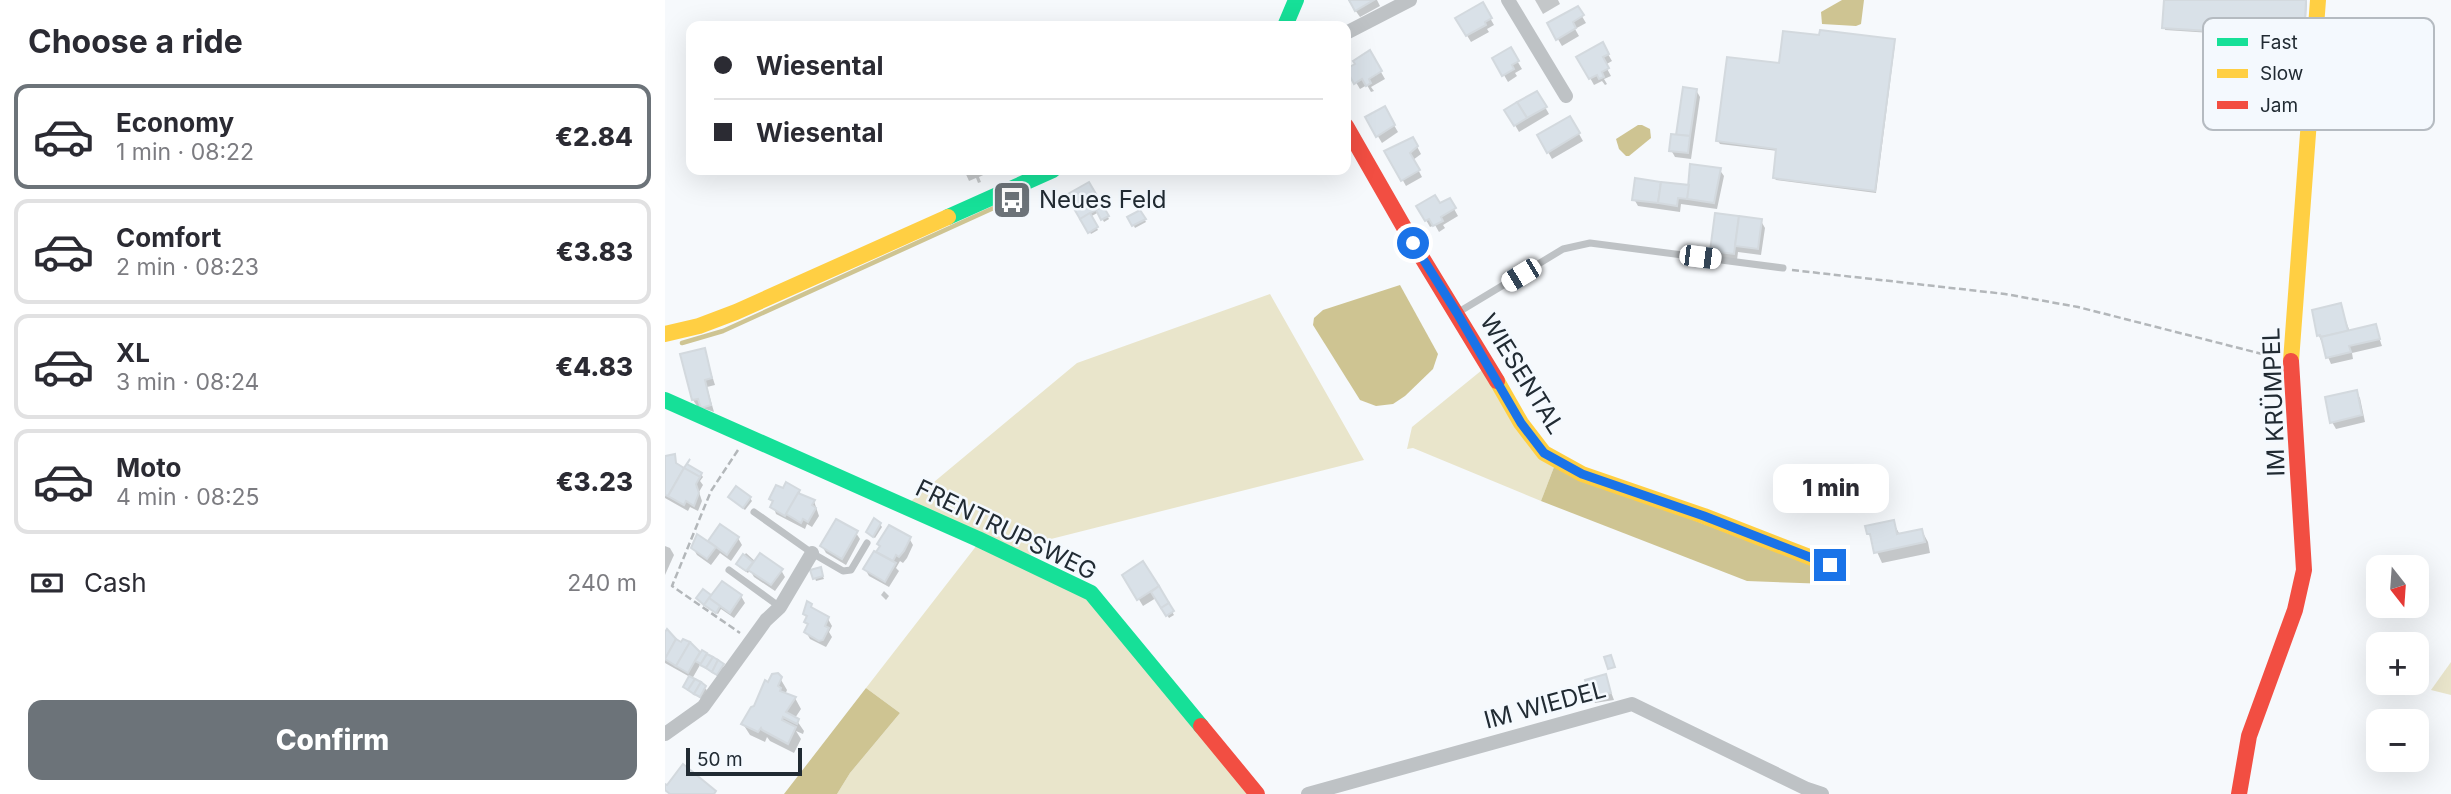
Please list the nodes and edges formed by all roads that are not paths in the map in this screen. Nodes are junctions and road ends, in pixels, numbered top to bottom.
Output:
1 (1296, 0) edge
2 (1410, 0) edge
3 (1508, 0) edge
4 (2318, 0) edge
5 (2317, 18) edge
6 (1288, 21) edge
7 (1351, 30) edge
8 (1566, 96) dead end
9 (2308, 130) edge
10 (1351, 135) edge
11 (1042, 175) edge
12 (1783, 268) road end
13 (1457, 313) junction
14 (665, 334) edge
15 (665, 400) edge
16 (754, 512) dead end
17 (867, 543) dead end
18 (811, 553) junction
19 (1830, 565) dead end
20 (729, 570) dead end
21 (780, 607) junction
22 (665, 734) edge
23 (1257, 794) edge
24 (1308, 794) edge
25 (1822, 794) edge
26 (2239, 794) edge

1 - 6 street
2 - 7 street
3 - 8 street
4 - 5 street, IM KRÜMPEL
9 - 26 street, IM KRÜMPEL
10 - 13 street, WIESENTAL
11 - 14 street
12 - 13 lane
13 - 19 street, WIESENTAL
15 - 23 street, FRENTRUPSWEG
16 - 18 lane
17 - 18 lane
18 - 21 street
20 - 21 lane
21 - 22 street
24 - 25 street, IM WIEDEL

